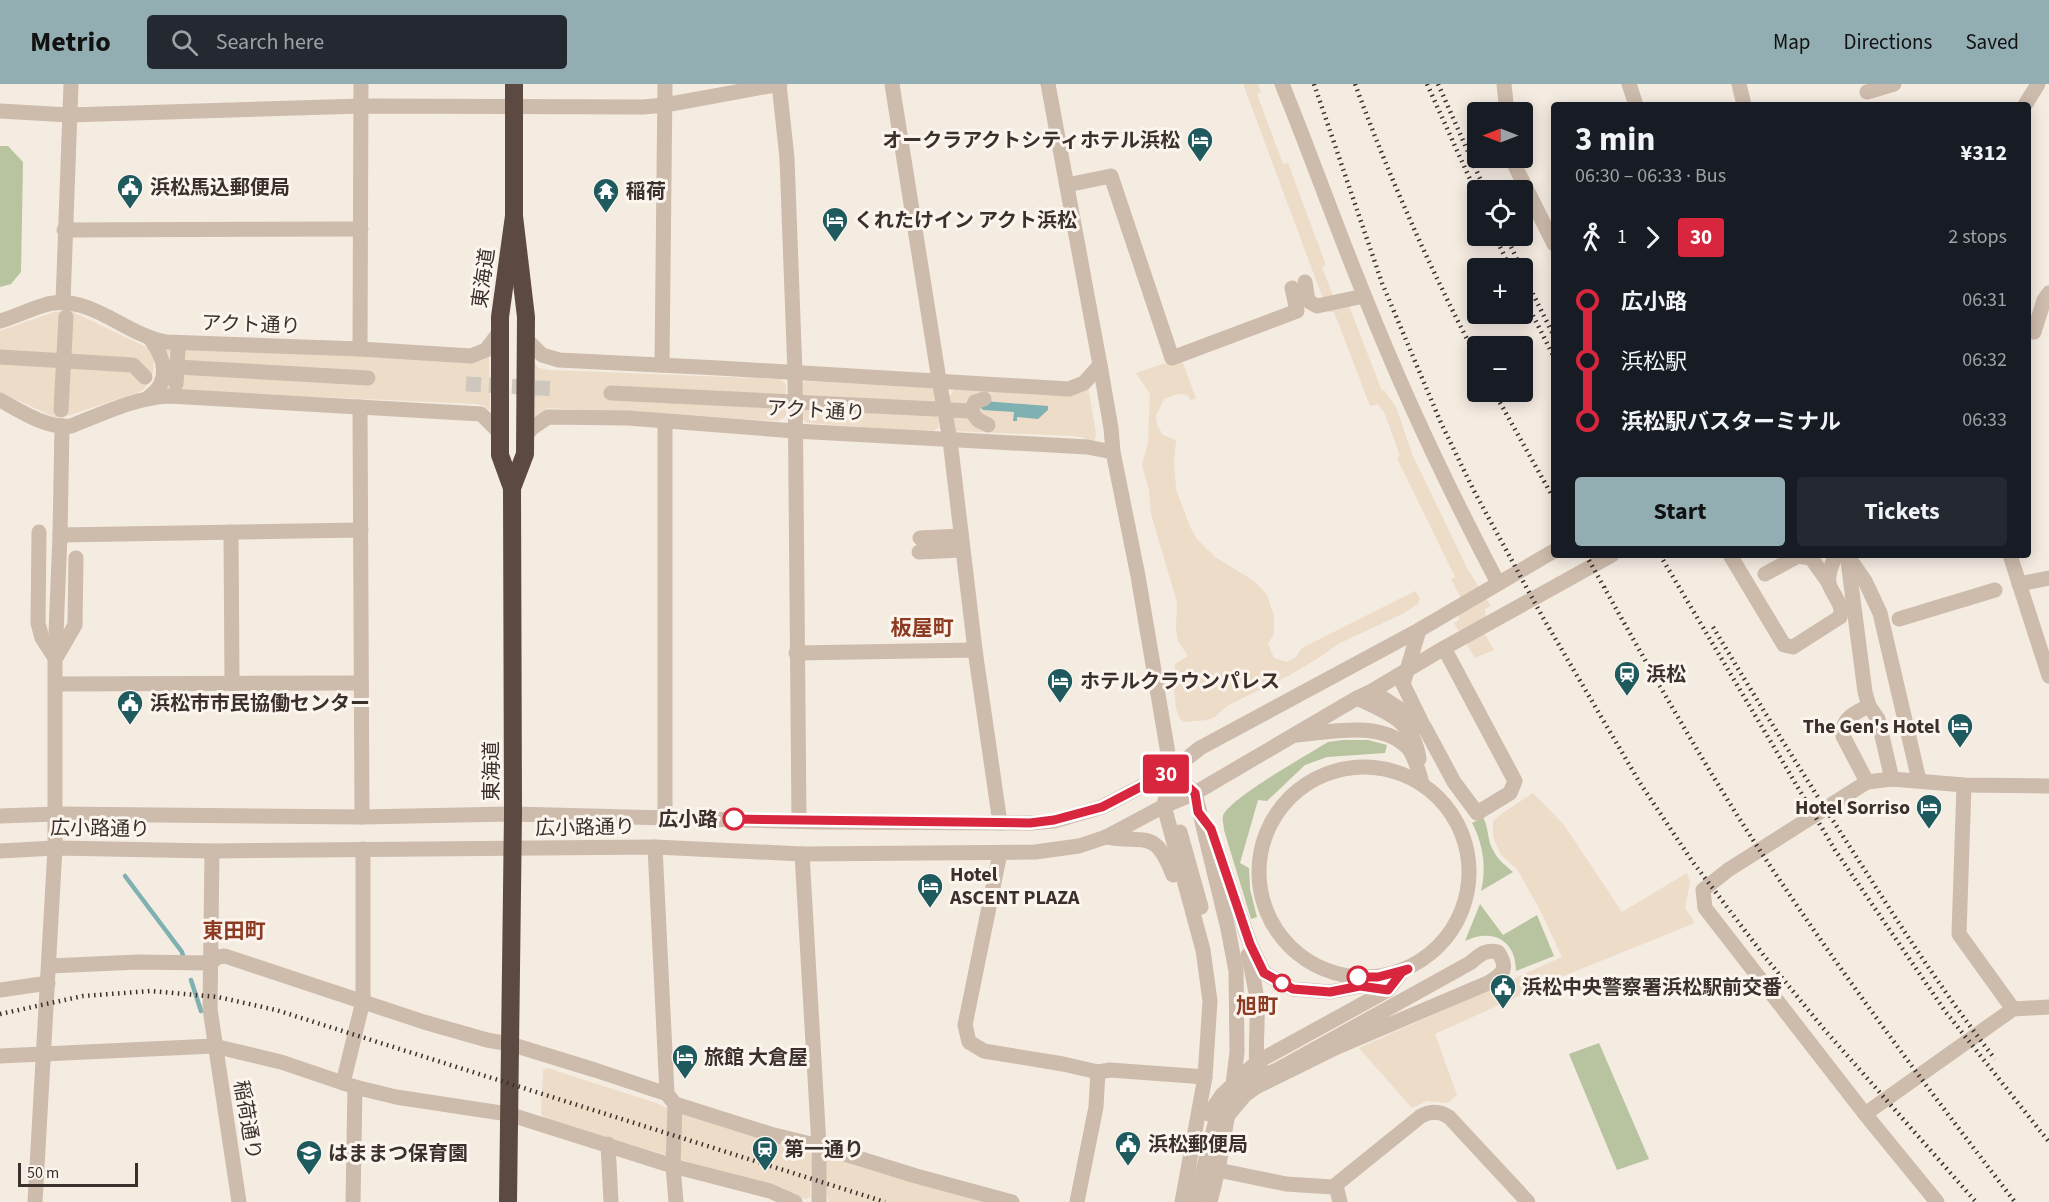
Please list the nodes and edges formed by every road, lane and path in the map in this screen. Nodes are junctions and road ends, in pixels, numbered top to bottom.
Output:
1 (71, 84) edge
2 (361, 84) edge
3 (514, 84) edge
4 (665, 84) edge
5 (780, 84) edge
6 (892, 84) edge
7 (1048, 84) edge
8 (1282, 84) edge
9 (1504, 84) edge
10 (1629, 84) edge
11 (1739, 84) edge
12 (1894, 84) edge
13 (2038, 84) edge
14 (1868, 94) edge
15 (1506, 102) edge
16 (1635, 102) edge
17 (1743, 102) edge
18 (2027, 102) edge
19 (665, 105) junction
20 (361, 106) junction
21 (514, 108) junction
22 (0, 111) edge
23 (69, 115) junction
24 (1516, 168) edge
25 (1067, 185) junction
26 (514, 216) junction
27 (361, 229) junction
28 (64, 230) junction
29 (1551, 238) edge
30 (2049, 293) edge
31 (1364, 296) junction
32 (65, 310) junction
33 (0, 321) edge
34 (501, 330) junction
35 (2037, 332) edge
36 (525, 338) junction
37 (151, 340) junction
38 (360, 349) junction
39 (178, 350) dead end
40 (0, 357) edge
41 (662, 365) junction
42 (1100, 365) junction
43 (177, 367) junction
44 (795, 373) junction
45 (145, 376) dead end
46 (368, 378) dead end
47 (939, 380) junction
48 (176, 384) dead end
49 (611, 393) dead end
50 (149, 398) junction
51 (984, 399) dead end
52 (0, 400) edge
53 (795, 402) junction
54 (360, 407) junction
55 (62, 410) dead end
56 (971, 411) junction
57 (665, 421) junction
58 (988, 425) dead end
59 (62, 426) junction
60 (795, 431) junction
61 (499, 432) junction
62 (525, 437) junction
63 (950, 440) junction
64 (1113, 452) junction
65 (512, 489) junction
66 (361, 530) junction
67 (39, 532) dead end
68 (231, 532) junction
69 (60, 535) junction
70 (962, 543) junction
71 (920, 545) dead end
72 (1551, 553) edge
73 (76, 558) dead end
74 (1607, 558) edge
75 (1732, 558) edge
76 (1741, 558) edge
77 (1794, 558) edge
78 (1835, 558) edge
79 (1848, 558) edge
80 (1849, 558) edge
81 (2011, 558) edge
82 (1818, 559) edge
83 (1766, 574) junction
84 (2049, 578) edge
85 (1498, 583) junction
86 (1829, 583) junction
87 (2019, 584) junction
88 (1995, 590) dead end
89 (1757, 600) junction
90 (1899, 619) dead end
91 (1419, 630) junction
92 (1444, 648) junction
93 (975, 650) junction
94 (796, 653) junction
95 (55, 658) junction
96 (1406, 671) junction
97 (2049, 676) edge
98 (361, 683) junction
99 (56, 684) junction
100 (232, 684) junction
101 (1372, 691) junction
102 (1357, 698) junction
103 (1869, 706) junction
104 (1425, 728) junction
105 (1293, 735) junction
106 (1175, 775) junction
107 (1892, 779) junction
108 (1919, 780) junction
109 (1867, 782) junction
110 (1422, 783) junction
111 (1964, 785) junction
112 (2049, 786) edge
113 (1195, 793) junction
114 (1169, 804) junction
115 (1198, 812) junction
116 (513, 813) junction
117 (56, 814) junction
118 (0, 816) edge
119 (362, 818) junction
120 (665, 818) junction
121 (799, 820) junction
122 (1000, 823) junction
123 (1106, 837) junction
124 (655, 847) junction
125 (55, 848) junction
126 (363, 849) junction
127 (513, 849) junction
128 (0, 850) edge
129 (212, 851) junction
130 (1000, 853) junction
131 (802, 854) junction
132 (1218, 891) junction
133 (210, 963) junction
134 (50, 966) junction
135 (1408, 969) junction
136 (1205, 970) junction
137 (48, 983) junction
138 (0, 990) edge
139 (1388, 990) junction
140 (363, 1001) junction
141 (1210, 1001) junction
142 (2049, 1007) edge
143 (2013, 1009) junction
144 (214, 1046) junction
145 (510, 1049) junction
146 (43, 1052) junction
147 (0, 1056) edge
148 (1257, 1062) junction
149 (1098, 1072) junction
150 (1273, 1076) junction
151 (1205, 1077) junction
152 (349, 1085) junction
153 (1233, 1085) junction
154 (671, 1099) junction
155 (1230, 1108) junction
156 (508, 1109) junction
157 (1865, 1114) junction
158 (608, 1144) junction
159 (819, 1146) junction
160 (674, 1166) junction
161 (1218, 1170) junction
162 (1336, 1186) junction
163 (35, 1202) edge
164 (239, 1202) edge
165 (353, 1202) edge
166 (508, 1202) edge
167 (611, 1202) edge
168 (676, 1202) edge
169 (795, 1202) edge
170 (819, 1202) edge
171 (1012, 1202) edge
172 (1077, 1202) edge
173 (1182, 1202) edge
174 (1189, 1202) edge
175 (1195, 1202) edge
176 (1210, 1202) edge
177 (1340, 1202) edge
178 (1528, 1202) edge
179 (1937, 1202) edge

1 - 23 street
2 - 20 street
3 - 21 highway, 東海道
4 - 19 street
5 - 19 street
5 - 44 street
6 - 47 street
7 - 25 street
8 - 31 street
9 - 15 street
10 - 16 street
11 - 17 street
12 - 14 street
13 - 18 street
19 - 21 street
19 - 41 street
20 - 21 street
20 - 23 street
20 - 27 street
21 - 26 highway, 東海道
22 - 23 street
23 - 28 street
24 - 29 street
25 - 31 street
25 - 42 street
26 - 34 highway, 東海道
26 - 36 highway, 東海道
27 - 28 street
27 - 38 street
28 - 32 street
30 - 35 street
31 - 85 street
32 - 33 street
32 - 37 street, アクト通り
32 - 55 street
34 - 38 street, アクト通り
34 - 61 highway, 東海道
36 - 41 street, アクト通り
36 - 62 highway, 東海道
37 - 38 street, アクト通り
37 - 50 street
39 - 43 street
40 - 45 street
41 - 44 street, アクト通り
42 - 47 street, アクト通り
42 - 64 street
43 - 46 street
43 - 48 street
44 - 47 street, アクト通り
44 - 53 street
47 - 63 street
49 - 53 street
50 - 54 street
50 - 59 street
51 - 56 street
52 - 59 street
53 - 56 street
53 - 60 street
54 - 61 street
54 - 66 street
56 - 58 street
57 - 60 street, アクト通り
57 - 62 street, アクト通り
57 - 120 street
59 - 69 street
60 - 63 street, アクト通り
60 - 94 street
61 - 65 highway, 東海道
62 - 65 highway, 東海道
63 - 64 street, アクト通り
63 - 70 street
64 - 106 street
65 - 116 highway, 東海道
66 - 68 street
66 - 98 street
67 - 95 street
68 - 69 street
68 - 100 street
69 - 95 street
70 - 71 street
70 - 93 street
72 - 85 street, 広小路通り
73 - 95 street
74 - 92 street, 広小路通り
75 - 89 street
76 - 83 street
77 - 83 street
78 - 86 street
79 - 103 street
80 - 108 street
81 - 87 street
82 - 86 street
83 - 89 street
84 - 87 street
85 - 91 street, 広小路通り
86 - 89 street
87 - 97 street
88 - 90 street
91 - 96 street
91 - 106 street, 広小路通り
92 - 96 street, 広小路通り
92 - 104 street
93 - 94 street
93 - 122 street
94 - 121 street
95 - 99 street
96 - 101 street, 広小路通り
96 - 104 street
98 - 100 street
98 - 119 street
99 - 100 street
99 - 117 street
101 - 102 street, 広小路通り
101 - 104 street
102 - 105 street, 広小路通り
102 - 110 street
103 - 107 street
103 - 109 street
105 - 110 street
105 - 113 street, 広小路通り
106 - 113 street
106 - 114 street
106 - 122 street, 広小路通り
107 - 108 street
107 - 109 street
108 - 111 street
109 - 157 street
110 - 135 street
110 - 135 street
111 - 112 street
111 - 143 street
113 - 114 street, 広小路通り
113 - 115 street
114 - 123 street, 広小路通り
114 - 136 street
114 - 141 street
115 - 132 street
115 - 139 street
116 - 119 street, 広小路通り
116 - 120 street, 広小路通り
116 - 127 highway, 東海道
117 - 118 street, 広小路通り
117 - 119 street, 広小路通り
117 - 125 street
120 - 121 street, 広小路通り
121 - 122 street, 広小路通り
123 - 130 street, 広小路通り
123 - 136 street
124 - 127 street, 広小路通り
124 - 131 street, 広小路通り
124 - 154 street
125 - 128 street, 広小路通り
125 - 129 street, 広小路通り
125 - 134 street
126 - 127 street, 広小路通り
126 - 129 street, 広小路通り
126 - 140 street
127 - 145 highway, 東海道
129 - 133 street
130 - 131 street, 広小路通り
130 - 149 street
131 - 159 street
132 - 148 street
132 - 153 street
133 - 134 street
133 - 140 street
133 - 144 street, 稲荷通り
134 - 137 street
135 - 139 street
136 - 141 street
137 - 138 street
137 - 146 street
139 - 148 street
140 - 145 street
140 - 152 street
141 - 151 street
142 - 143 street
143 - 157 street
144 - 146 street
144 - 152 street
144 - 164 street, 稲荷通り
145 - 154 street
145 - 156 highway, 東海道
146 - 147 street
146 - 163 street
148 - 150 street
148 - 153 street
149 - 151 street
149 - 172 street
150 - 150 street
150 - 155 street
151 - 173 street
152 - 156 street
152 - 165 street
153 - 155 street
153 - 174 street
154 - 159 street
154 - 160 street
155 - 161 street
155 - 175 street
156 - 158 street
156 - 166 highway
157 - 179 street
158 - 160 street
158 - 167 street
159 - 170 street
159 - 171 street
160 - 168 street
160 - 169 street
161 - 162 street
161 - 176 street
162 - 177 street
162 - 178 street

